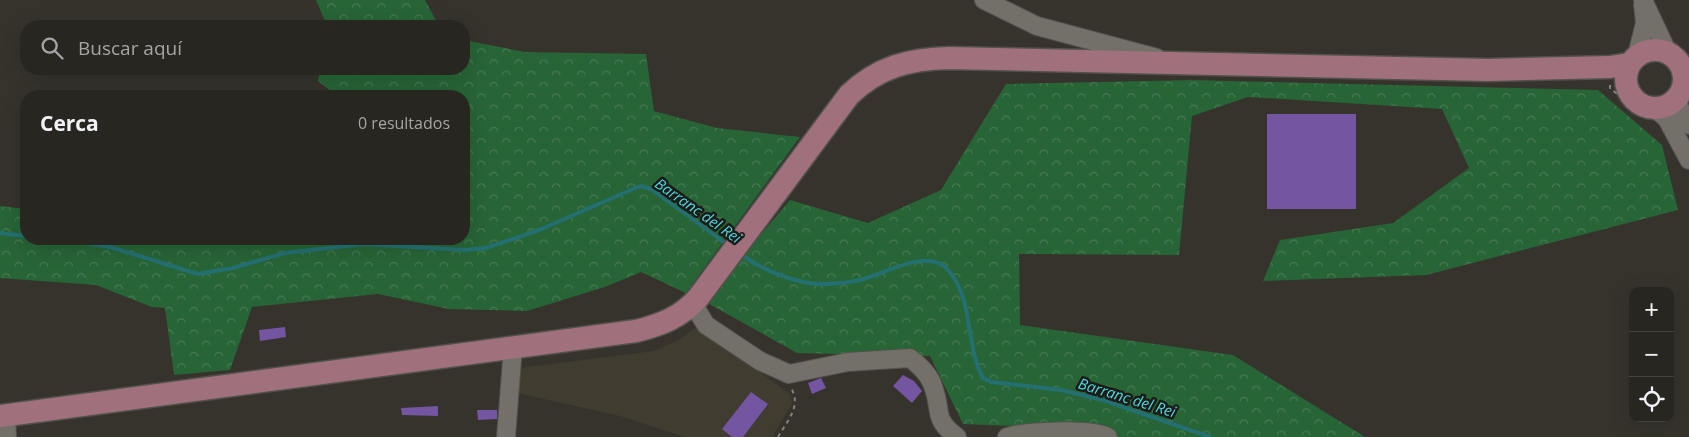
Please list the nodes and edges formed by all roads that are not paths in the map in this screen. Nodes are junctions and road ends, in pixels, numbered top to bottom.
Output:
1 (984, 0) edge
2 (1643, 0) edge
3 (1633, 60) junction
4 (1679, 61) edge
5 (1172, 63) junction
6 (1488, 70) junction
7 (1630, 94) junction
8 (1669, 101) edge
9 (1689, 125) edge
10 (1689, 160) edge
11 (696, 301) junction
12 (513, 347) junction
13 (3, 415) edge
14 (508, 435) edge
15 (7, 437) edge
16 (957, 437) edge
17 (1007, 437) edge
18 (1108, 437) edge

1 - 5 street
2 - 3 street
2 - 4 street
3 - 4 main road
3 - 6 main road
3 - 7 main road
4 - 8 main road
5 - 6 main road
5 - 11 main road
6 - 7 main road
7 - 8 main road
8 - 9 street
8 - 10 street
11 - 12 main road
11 - 16 street
12 - 13 main road
12 - 14 street
13 - 15 street
17 - 18 street

